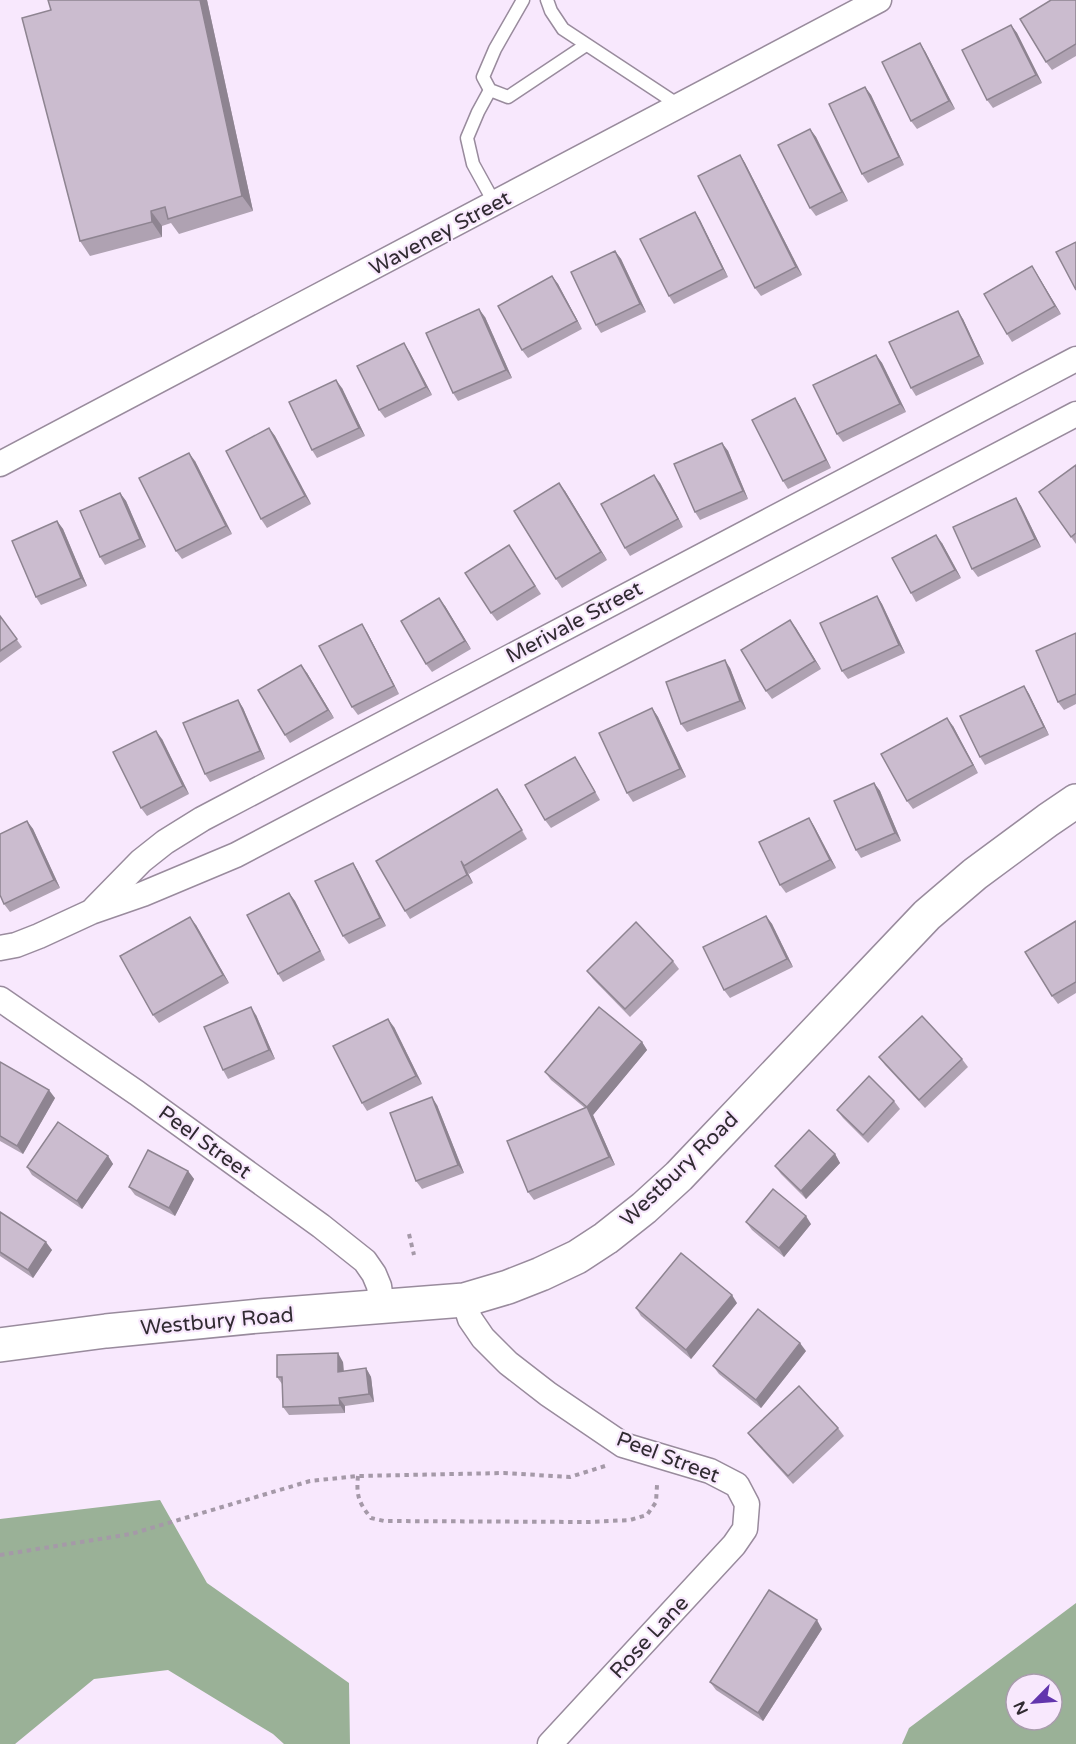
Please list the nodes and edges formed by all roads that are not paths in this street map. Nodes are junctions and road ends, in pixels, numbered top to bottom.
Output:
1 (523, 0) edge
2 (547, 0) edge
3 (879, 0) edge
4 (586, 45) junction
5 (490, 90) junction
6 (680, 106) junction
7 (495, 204) junction
8 (1076, 359) edge
9 (1076, 414) edge
10 (0, 464) edge
11 (1076, 801) edge
12 (92, 912) junction
13 (0, 948) edge
14 (0, 999) edge
15 (464, 1300) junction
16 (382, 1307) junction
17 (0, 1345) edge
18 (745, 1529) joint
19 (550, 1744) edge

1 - 5 lane
2 - 4 lane
3 - 6 street, Waveney Street
4 - 5 lane
4 - 6 lane
5 - 7 lane
6 - 7 street, Waveney Street
7 - 10 street, Waveney Street
8 - 12 street, Merivale Street
9 - 12 street, Merivale Street
11 - 15 main road, Westbury Road
12 - 13 street, Merivale Street
14 - 16 street, Peel Street
15 - 16 main road, Westbury Road
15 - 18 street, Peel Street
16 - 17 main road, Westbury Road
18 - 19 street, Rose Lane

